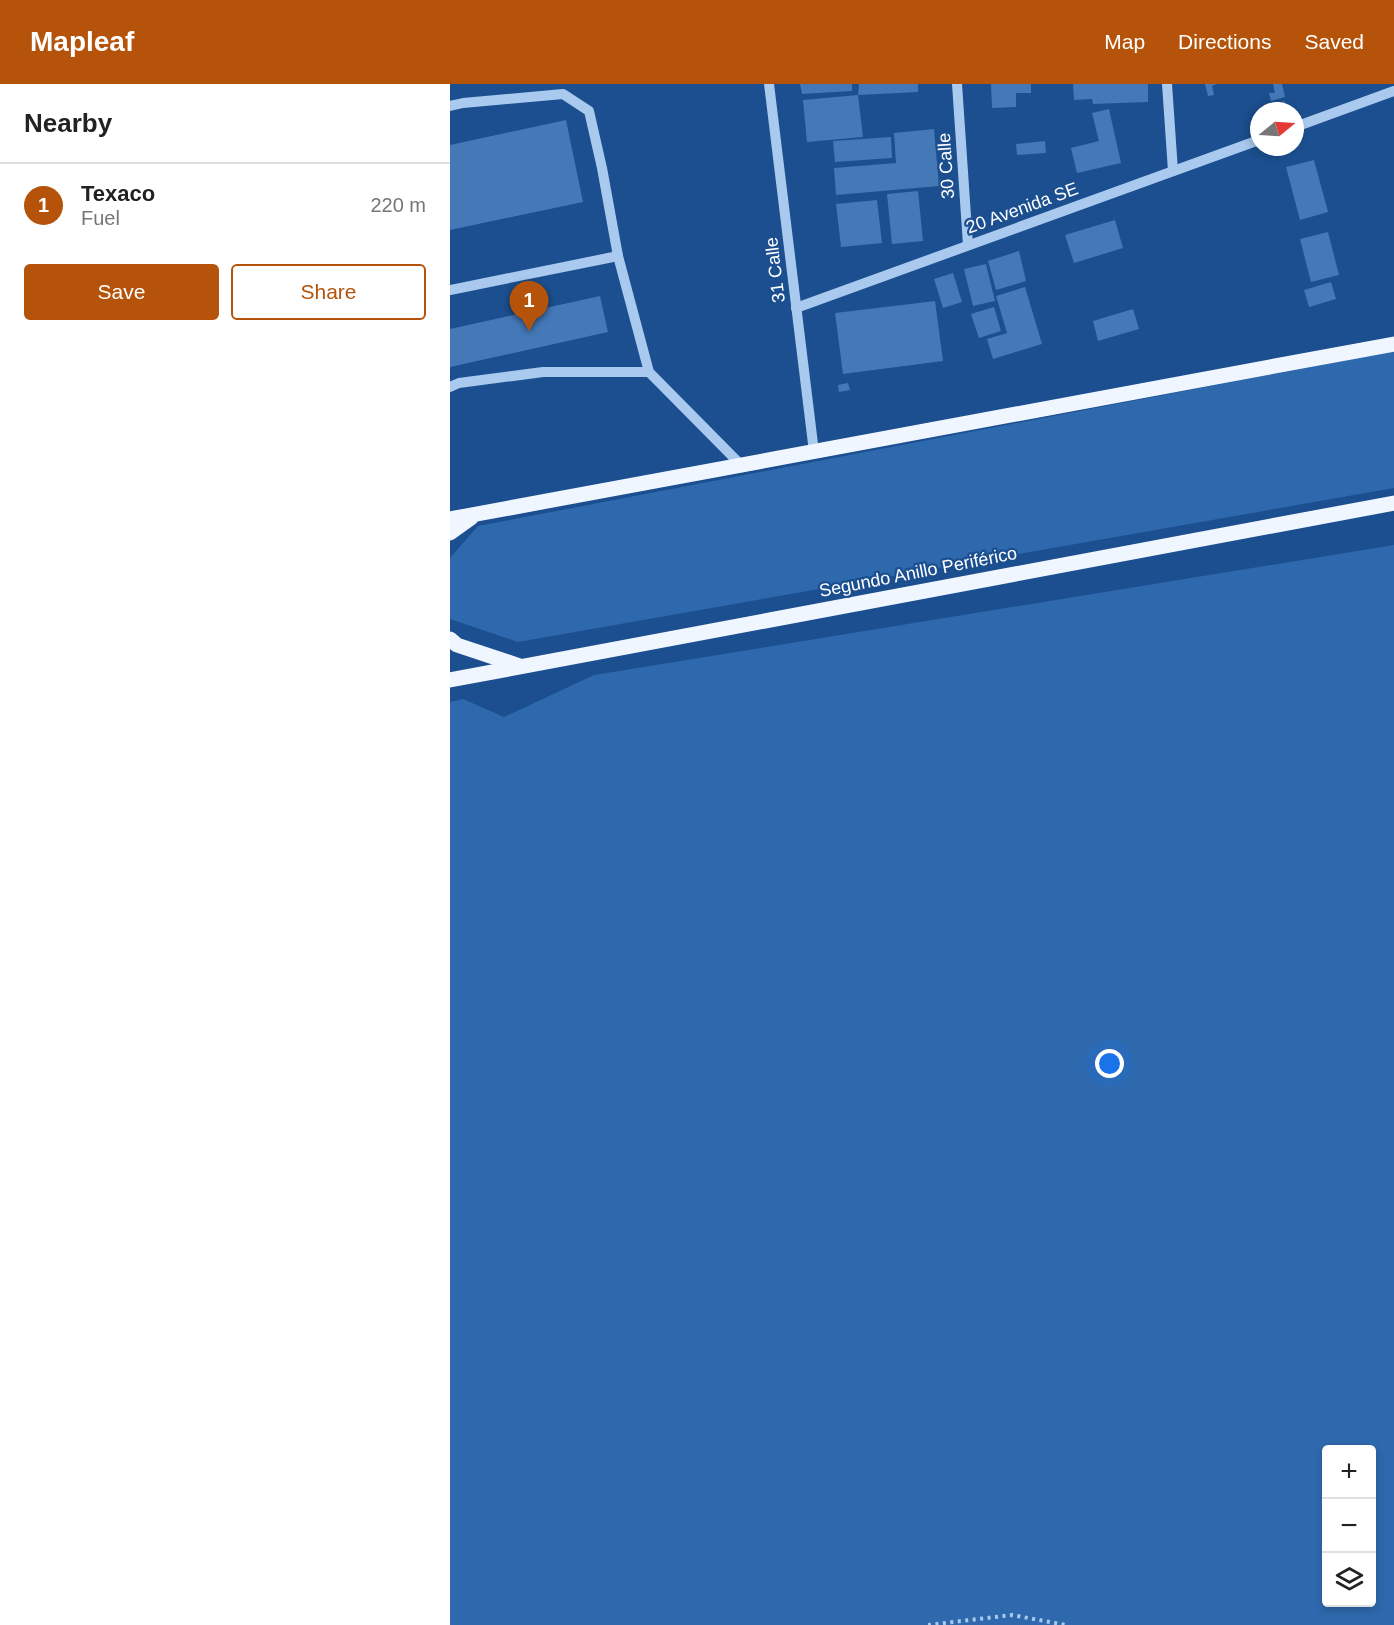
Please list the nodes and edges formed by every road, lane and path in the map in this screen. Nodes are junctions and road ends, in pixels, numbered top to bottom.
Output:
1 (769, 84) edge
2 (957, 84) edge
3 (1167, 84) edge
4 (1390, 89) edge
5 (450, 106) edge
6 (1304, 123) edge
7 (1250, 143) edge
8 (1173, 171) junction
9 (968, 245) junction
10 (618, 256) junction
11 (450, 290) edge
12 (796, 308) junction
13 (1394, 344) edge
14 (649, 372) junction
15 (450, 387) edge
16 (814, 452) junction
17 (741, 465) junction
18 (1394, 503) edge
19 (476, 514) junction
20 (450, 519) edge
21 (450, 533) edge
22 (450, 639) edge
23 (520, 666) junction
24 (450, 680) edge
25 (928, 1625) edge
26 (1066, 1625) edge

1 - 12 street, 31 Calle
2 - 9 street, 30 Calle
3 - 8 street
4 - 6 street
5 - 10 street
7 - 8 street, 20 Avenida SE
8 - 9 street, 20 Avenida SE
9 - 12 street, 20 Avenida SE
10 - 11 street
10 - 14 street
12 - 16 street, 31 Calle
13 - 16 main road
14 - 15 street
14 - 17 street
16 - 17 main road
17 - 19 main road
18 - 23 main road, Segundo Anillo Periférico
19 - 20 main road
19 - 21 main road
22 - 23 main road
23 - 24 main road, Segundo Anillo Periférico
25 - 26 path

